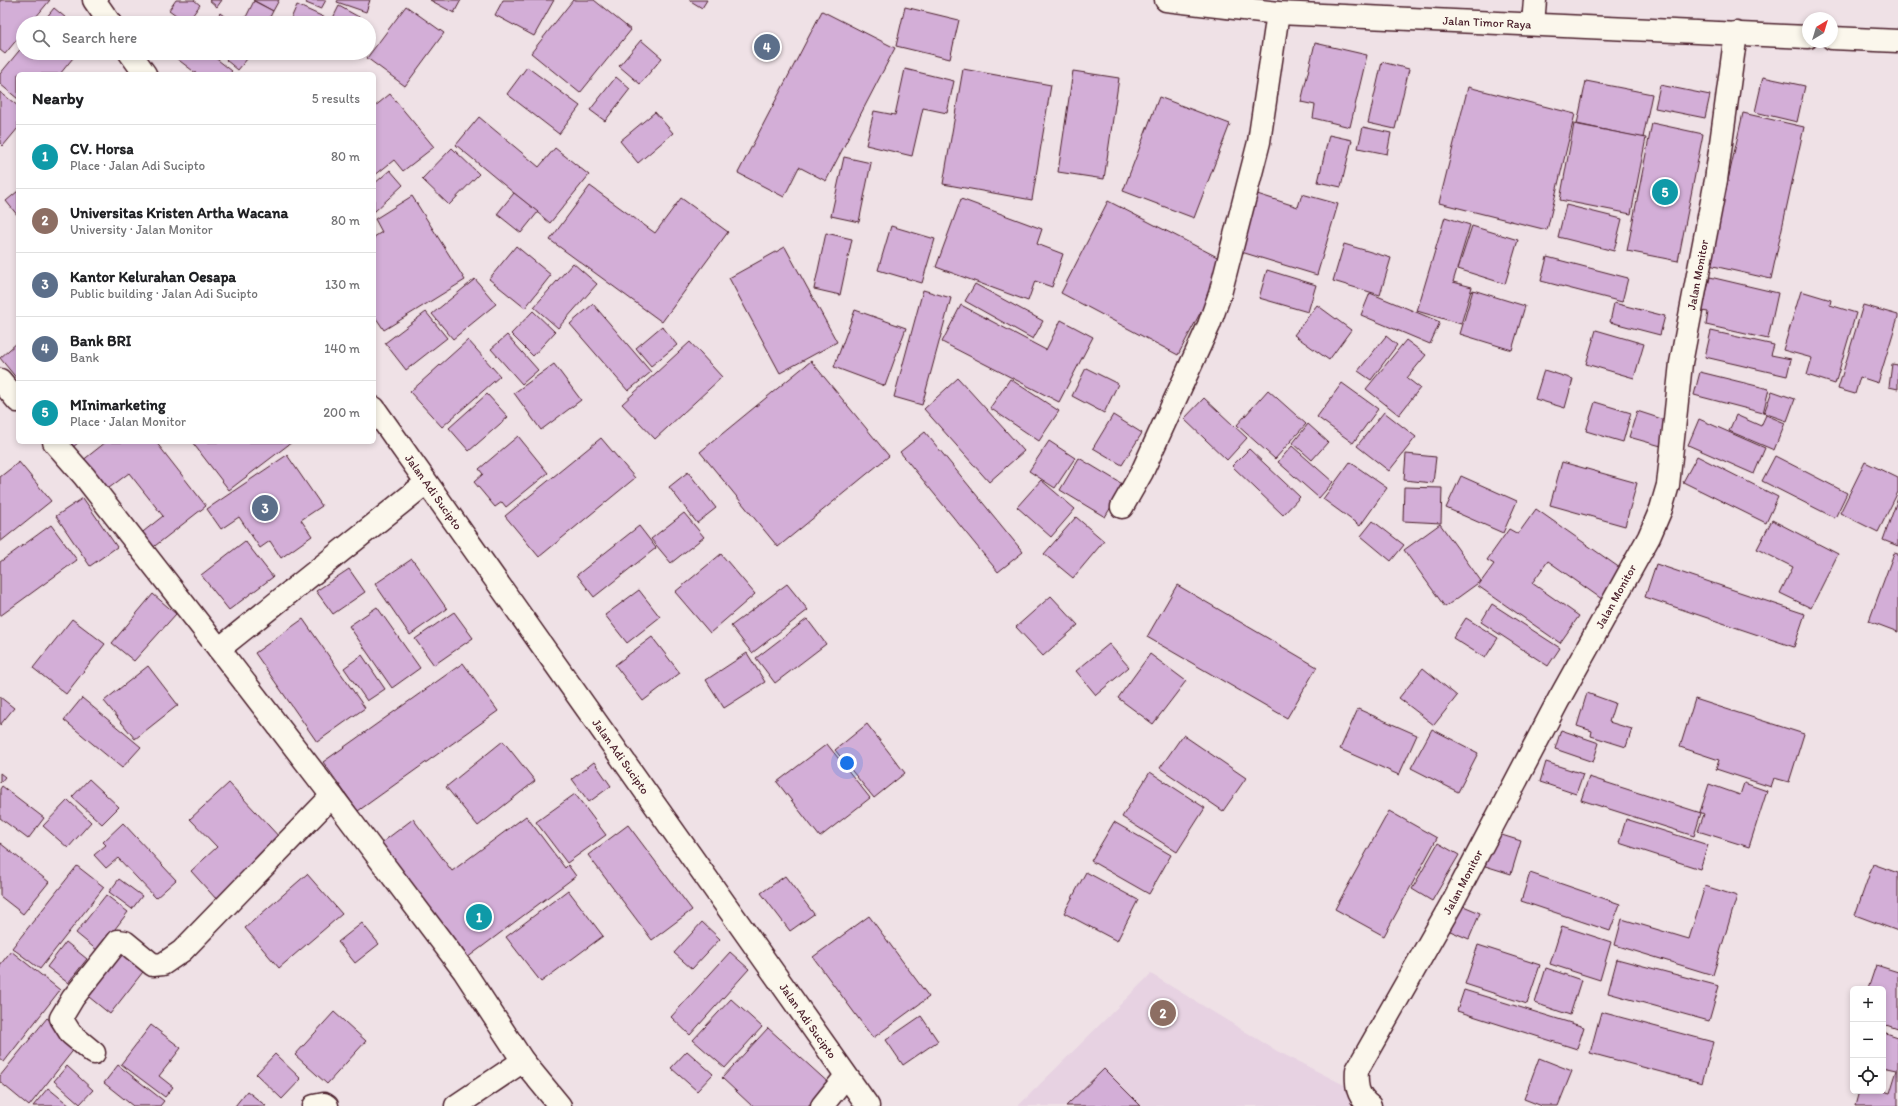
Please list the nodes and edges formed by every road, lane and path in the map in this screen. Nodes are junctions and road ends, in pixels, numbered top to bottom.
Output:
1 (94, 0) edge
2 (1166, 0) edge
3 (1535, 0) edge
4 (1278, 13) junction
5 (105, 16) edge
6 (1533, 24) junction
7 (1736, 33) junction
8 (1802, 37) edge
9 (1838, 38) edge
10 (1898, 41) edge
11 (135, 60) edge
12 (144, 72) edge
13 (0, 380) edge
14 (16, 399) edge
15 (376, 411) edge
16 (56, 444) edge
17 (426, 483) junction
18 (1122, 507) dead end
19 (219, 648) junction
20 (332, 796) junction
21 (94, 1054) dead end
22 (523, 1061) junction
23 (846, 1076) junction
24 (314, 1106) edge
25 (327, 1106) edge
26 (456, 1106) edge
27 (560, 1106) edge
28 (822, 1106) edge
29 (868, 1106) edge
30 (1370, 1106) edge

1 - 5 main road
2 - 4 main road, Jalan Timor Raya
3 - 6 main road
4 - 6 main road, Jalan Timor Raya
4 - 18 main road
6 - 7 main road, Jalan Timor Raya
7 - 8 main road, Jalan Timor Raya
7 - 30 main road, Jalan Monitor
9 - 10 main road
11 - 12 main road
13 - 14 main road
15 - 17 main road, Jalan Adi Sucipto
16 - 19 main road
17 - 19 main road
17 - 23 main road, Jalan Adi Sucipto
19 - 20 main road
20 - 21 main road
20 - 22 main road
22 - 26 main road
22 - 27 main road
23 - 28 main road
23 - 29 main road, Jalan Adi Sucipto
24 - 25 main road

